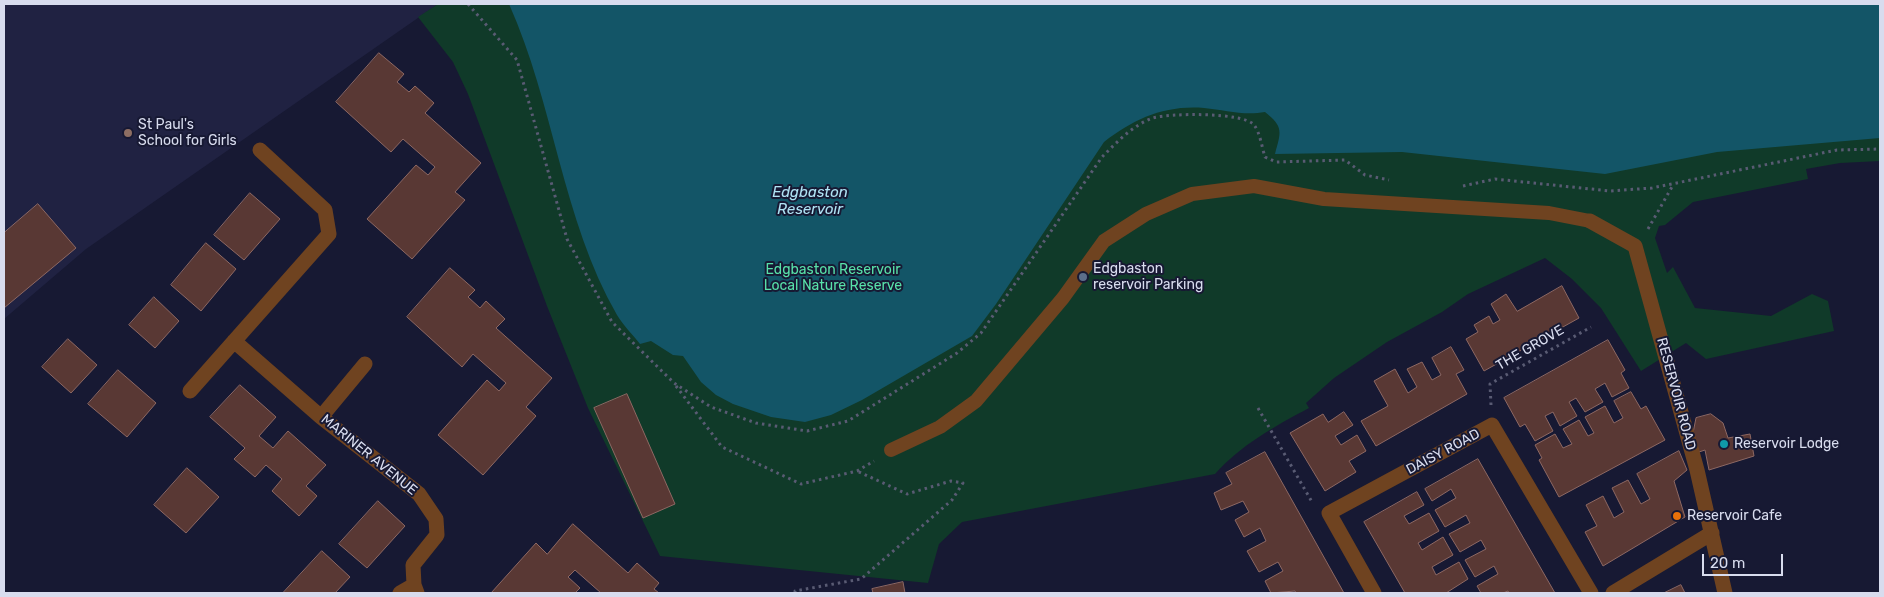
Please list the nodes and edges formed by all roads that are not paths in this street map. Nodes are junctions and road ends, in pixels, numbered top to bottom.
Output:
1 (260, 150) dead end
2 (1590, 221) joint
3 (234, 341) junction
4 (365, 364) dead end
5 (190, 391) dead end
6 (321, 417) junction
7 (891, 450) road end
8 (1712, 533) junction
9 (415, 589) edge
10 (400, 593) edge
11 (1374, 593) edge
12 (1591, 593) edge
13 (1613, 593) edge
14 (1725, 593) edge

1 - 3 street
2 - 7 lane
2 - 8 street, RESERVOIR ROAD
3 - 5 street
3 - 6 street, MARINER AVENUE
4 - 6 street
6 - 9 street, MARINER AVENUE
8 - 13 street
8 - 14 street, RESERVOIR ROAD
9 - 10 street
11 - 12 street, DAISY ROAD

